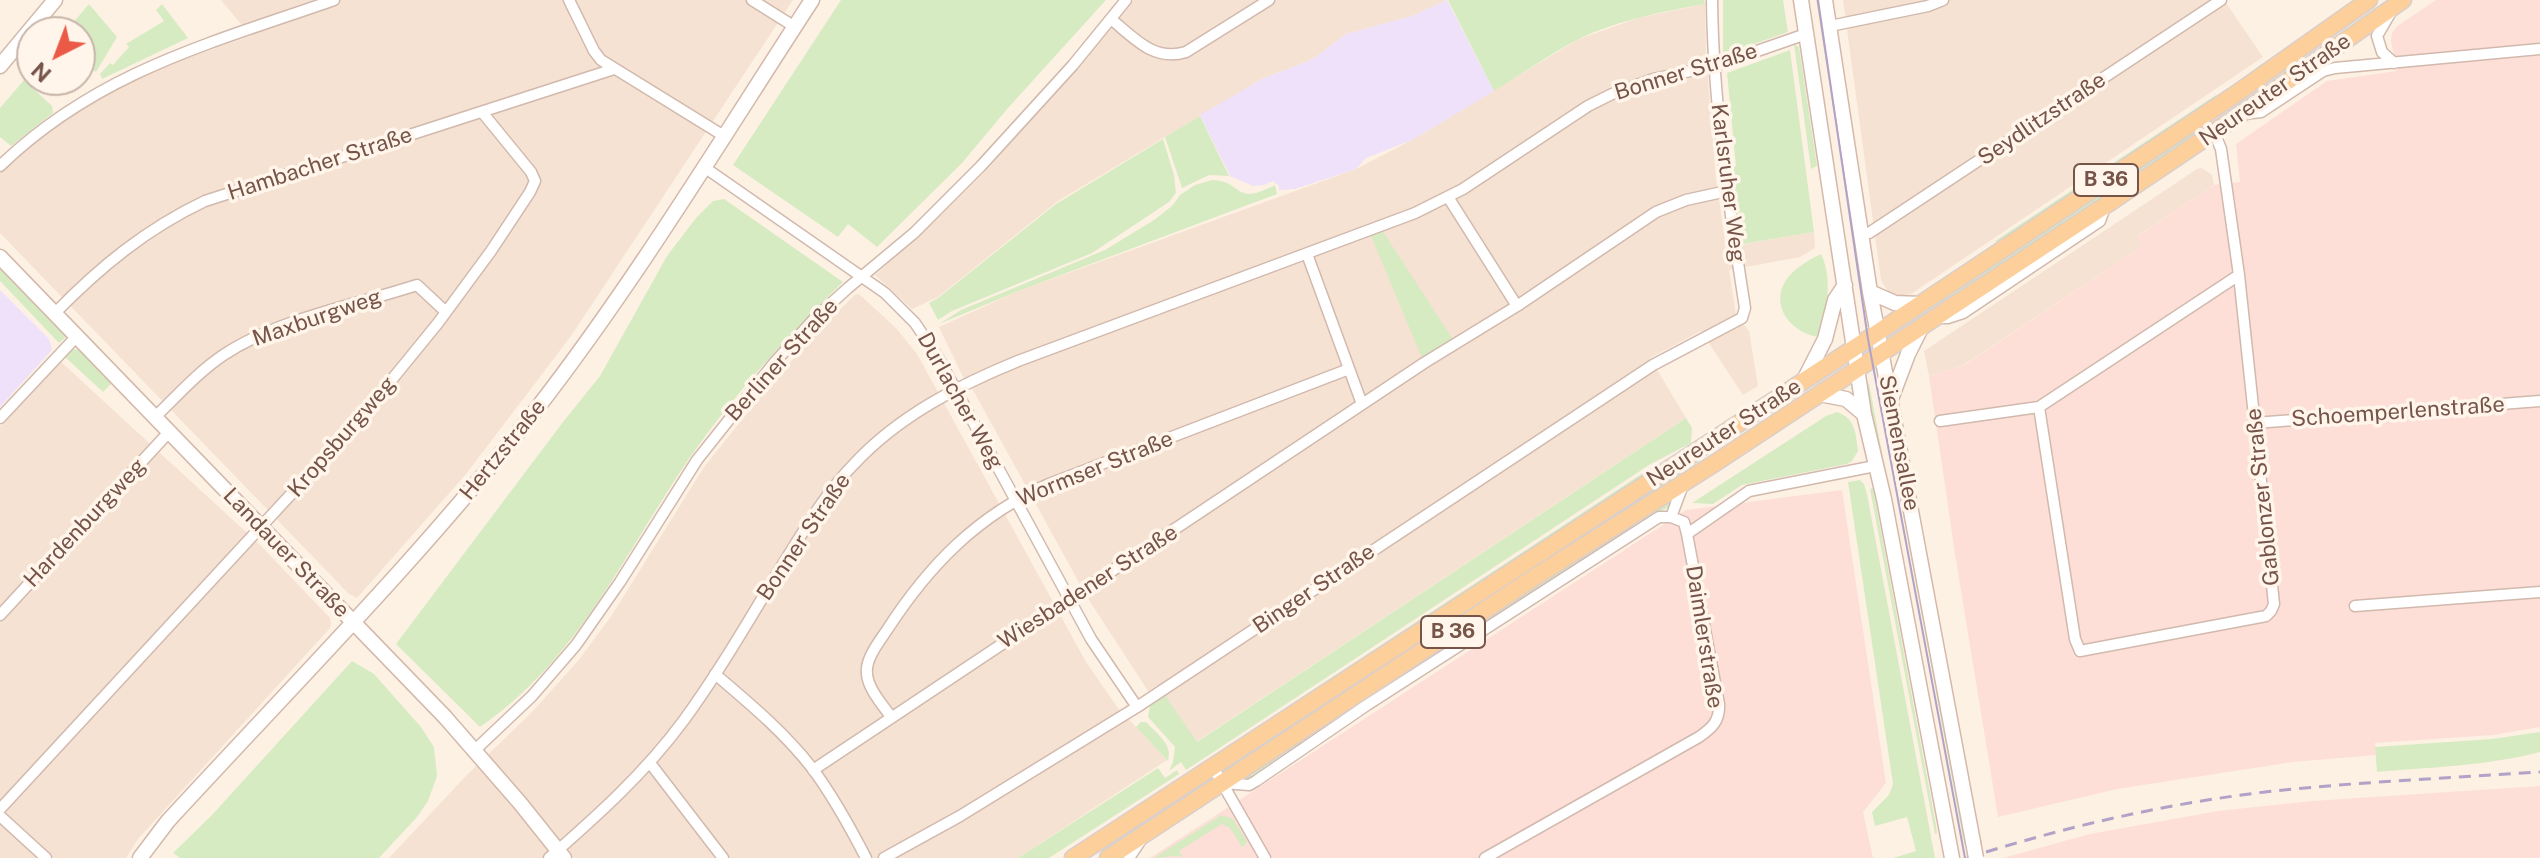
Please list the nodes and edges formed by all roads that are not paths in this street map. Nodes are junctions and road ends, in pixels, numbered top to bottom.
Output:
1 (55, 0) edge
2 (334, 0) edge
3 (569, 0) edge
4 (752, 0) edge
5 (812, 0) edge
6 (1126, 0) edge
7 (1269, 0) edge
8 (1712, 0) edge
9 (1801, 0) edge
10 (1825, 0) edge
11 (1943, 0) edge
12 (2221, 0) edge
13 (2369, 0) edge
14 (2399, 3) edge
15 (1111, 19) junction
16 (1830, 26) junction
17 (795, 27) junction
18 (1806, 34) junction
19 (2540, 49) edge
20 (2394, 63) junction
21 (0, 66) edge
22 (1714, 66) junction
23 (614, 69) junction
24 (482, 112) junction
25 (2241, 114) junction
26 (2204, 115) junction
27 (2214, 132) junction
28 (724, 136) junction
29 (0, 166) edge
30 (704, 167) junction
31 (1727, 191) junction
32 (1448, 197) junction
33 (1861, 235) junction
34 (1307, 254) junction
35 (0, 257) edge
36 (2239, 275) junction
37 (862, 276) junction
38 (1845, 285) junction
39 (1870, 292) junction
40 (1920, 304) junction
41 (1517, 306) junction
42 (446, 312) junction
43 (55, 313) junction
44 (1742, 318) joint
45 (1928, 322) junction
46 (1878, 332) junction
47 (77, 336) junction
48 (1854, 348) junction
49 (1882, 353) junction
50 (1349, 369) junction
51 (1857, 369) junction
52 (1803, 382) junction
53 (956, 389) junction
54 (1819, 394) junction
55 (1891, 399) junction
56 (2540, 401) edge
57 (1362, 404) junction
58 (2039, 407) junction
59 (1864, 414) junction
60 (156, 416) junction
61 (0, 418) edge
62 (1940, 421) dead end
63 (2255, 423) junction
64 (170, 431) junction
65 (1875, 466) junction
66 (1684, 482) junction
67 (1015, 500) junction
68 (1671, 517) junction
69 (261, 527) junction
70 (1687, 534) junction
71 (2540, 592) edge
72 (1070, 600) junction
73 (2355, 606) dead end
74 (0, 615) edge
75 (352, 622) junction
76 (715, 674) junction
77 (1137, 707) junction
78 (891, 717) junction
79 (475, 750) junction
80 (650, 763) junction
81 (1213, 767) junction
82 (813, 770) junction
83 (1223, 783) junction
84 (0, 809) edge
85 (0, 816) edge
86 (1145, 835) junction
87 (1951, 853) edge
88 (557, 855) edge
89 (46, 858) edge
90 (140, 858) edge
91 (723, 858) edge
92 (866, 858) edge
93 (884, 858) edge
94 (1073, 858) edge
95 (1108, 858) edge
96 (1129, 858) edge
97 (1265, 858) edge
98 (1485, 858) edge
99 (1976, 858) edge

1 - 21 main road
2 - 29 street
3 - 23 street
4 - 17 street
5 - 17 main road, Hertzstraße
6 - 15 street, Berliner Straße
7 - 15 street
8 - 22 street, Karlsruher Weg
9 - 18 main road, Siemensallee
10 - 16 main road, Siemensallee
11 - 16 street
12 - 33 street, Seydlitzstraße
13 - 26 main road, Neureuter Straße / B 36
14 - 20 street
14 - 25 main road, Neureuter Straße
15 - 37 street, Berliner Straße
16 - 18 main road
16 - 33 main road, Siemensallee
17 - 28 main road, Hertzstraße
18 - 22 street, Bonner Straße
18 - 38 main road, Siemensallee
19 - 20 street
20 - 25 street
22 - 31 street, Karlsruher Weg
22 - 32 street, Bonner Straße
23 - 24 street, Hambacher Straße
23 - 28 street
24 - 42 street, Kropsburgweg
24 - 43 street, Hambacher Straße
25 - 27 main road, Neureuter Straße
26 - 27 main road, Gablonzer Straße
26 - 40 main road, Neureuter Straße / B 36
27 - 36 street, Gablonzer Straße
27 - 45 main road, Neureuter Straße
28 - 30 main road, Hertzstraße
30 - 37 street, Durlacher Weg
30 - 75 main road, Hertzstraße
31 - 41 street, Wiesbadener Straße
31 - 44 street, Karlsruher Weg
32 - 34 street, Bonner Straße
32 - 41 street
33 - 39 main road, Siemensallee
34 - 50 street
34 - 53 street, Bonner Straße
35 - 43 main road, Landauer Straße
36 - 58 street
36 - 63 street, Gablonzer Straße
37 - 53 street, Durlacher Weg
37 - 79 street, Berliner Straße
38 - 48 main road, Siemensallee
38 - 52 main road
39 - 40 main road
39 - 46 main road, Siemensallee
40 - 46 main road, Neureuter Straße / B 36
41 - 57 street, Wiesbadener Straße
42 - 60 street, Maxburgweg
42 - 69 street, Kropsburgweg
43 - 47 main road, Landauer Straße
44 - 77 street, Binger Straße
45 - 49 main road, Neureuter Straße
45 - 55 main road
46 - 48 main road, Neureuter Straße / B 36
46 - 49 main road, Siemensallee
47 - 60 main road, Landauer Straße
47 - 61 street
48 - 51 main road, Siemensallee
48 - 52 main road, Neureuter Straße / B 36
49 - 51 main road, Neureuter Straße
49 - 55 main road, Siemensallee
50 - 57 street
50 - 67 street, Wormser Straße
51 - 54 main road, Neureuter Straße / B 36
51 - 59 main road, Siemensallee
52 - 81 main road, Neureuter Straße / B 36
53 - 67 street, Durlacher Weg
53 - 76 street, Bonner Straße
54 - 59 main road
54 - 66 main road, Neureuter Straße / B 36
55 - 99 main road, Siemensallee, bridge
56 - 63 street, Schoemperlenstraße
57 - 72 street, Wiesbadener Straße
58 - 62 street
58 - 63 street, Gablonzer Straße
59 - 65 main road, Siemensallee
60 - 64 main road, Landauer Straße
64 - 69 main road, Landauer Straße
64 - 74 street, Hardenburgweg
65 - 70 street, Daimlerstraße
65 - 87 main road, Siemensallee
66 - 68 street, Neureuter Straße
66 - 83 main road, Neureuter Straße / B 36
67 - 72 street, Durlacher Weg
67 - 78 street, Wormser Straße
68 - 70 street, Neureuter Straße
68 - 83 street, Neureuter Straße
69 - 75 main road, Landauer Straße
69 - 84 street, Kropsburgweg
70 - 98 street, Daimlerstraße
71 - 73 street
72 - 77 street, Durlacher Weg
72 - 78 street, Wiesbadener Straße
75 - 79 main road, Landauer Straße
75 - 90 main road, Hertzstraße
76 - 80 street, Bonner Straße
76 - 82 street
77 - 93 street, Binger Straße
78 - 82 street, Wiesbadener Straße
79 - 88 main road, Landauer Straße
80 - 88 street, Bonner Straße
80 - 91 street
81 - 83 street
81 - 94 main road, Neureuter Straße / B 36
82 - 92 street
83 - 86 main road, Neureuter Straße / B 36
83 - 97 street
85 - 89 street
86 - 95 main road, Neureuter Straße / B 36
86 - 96 street, Neureuter Straße

